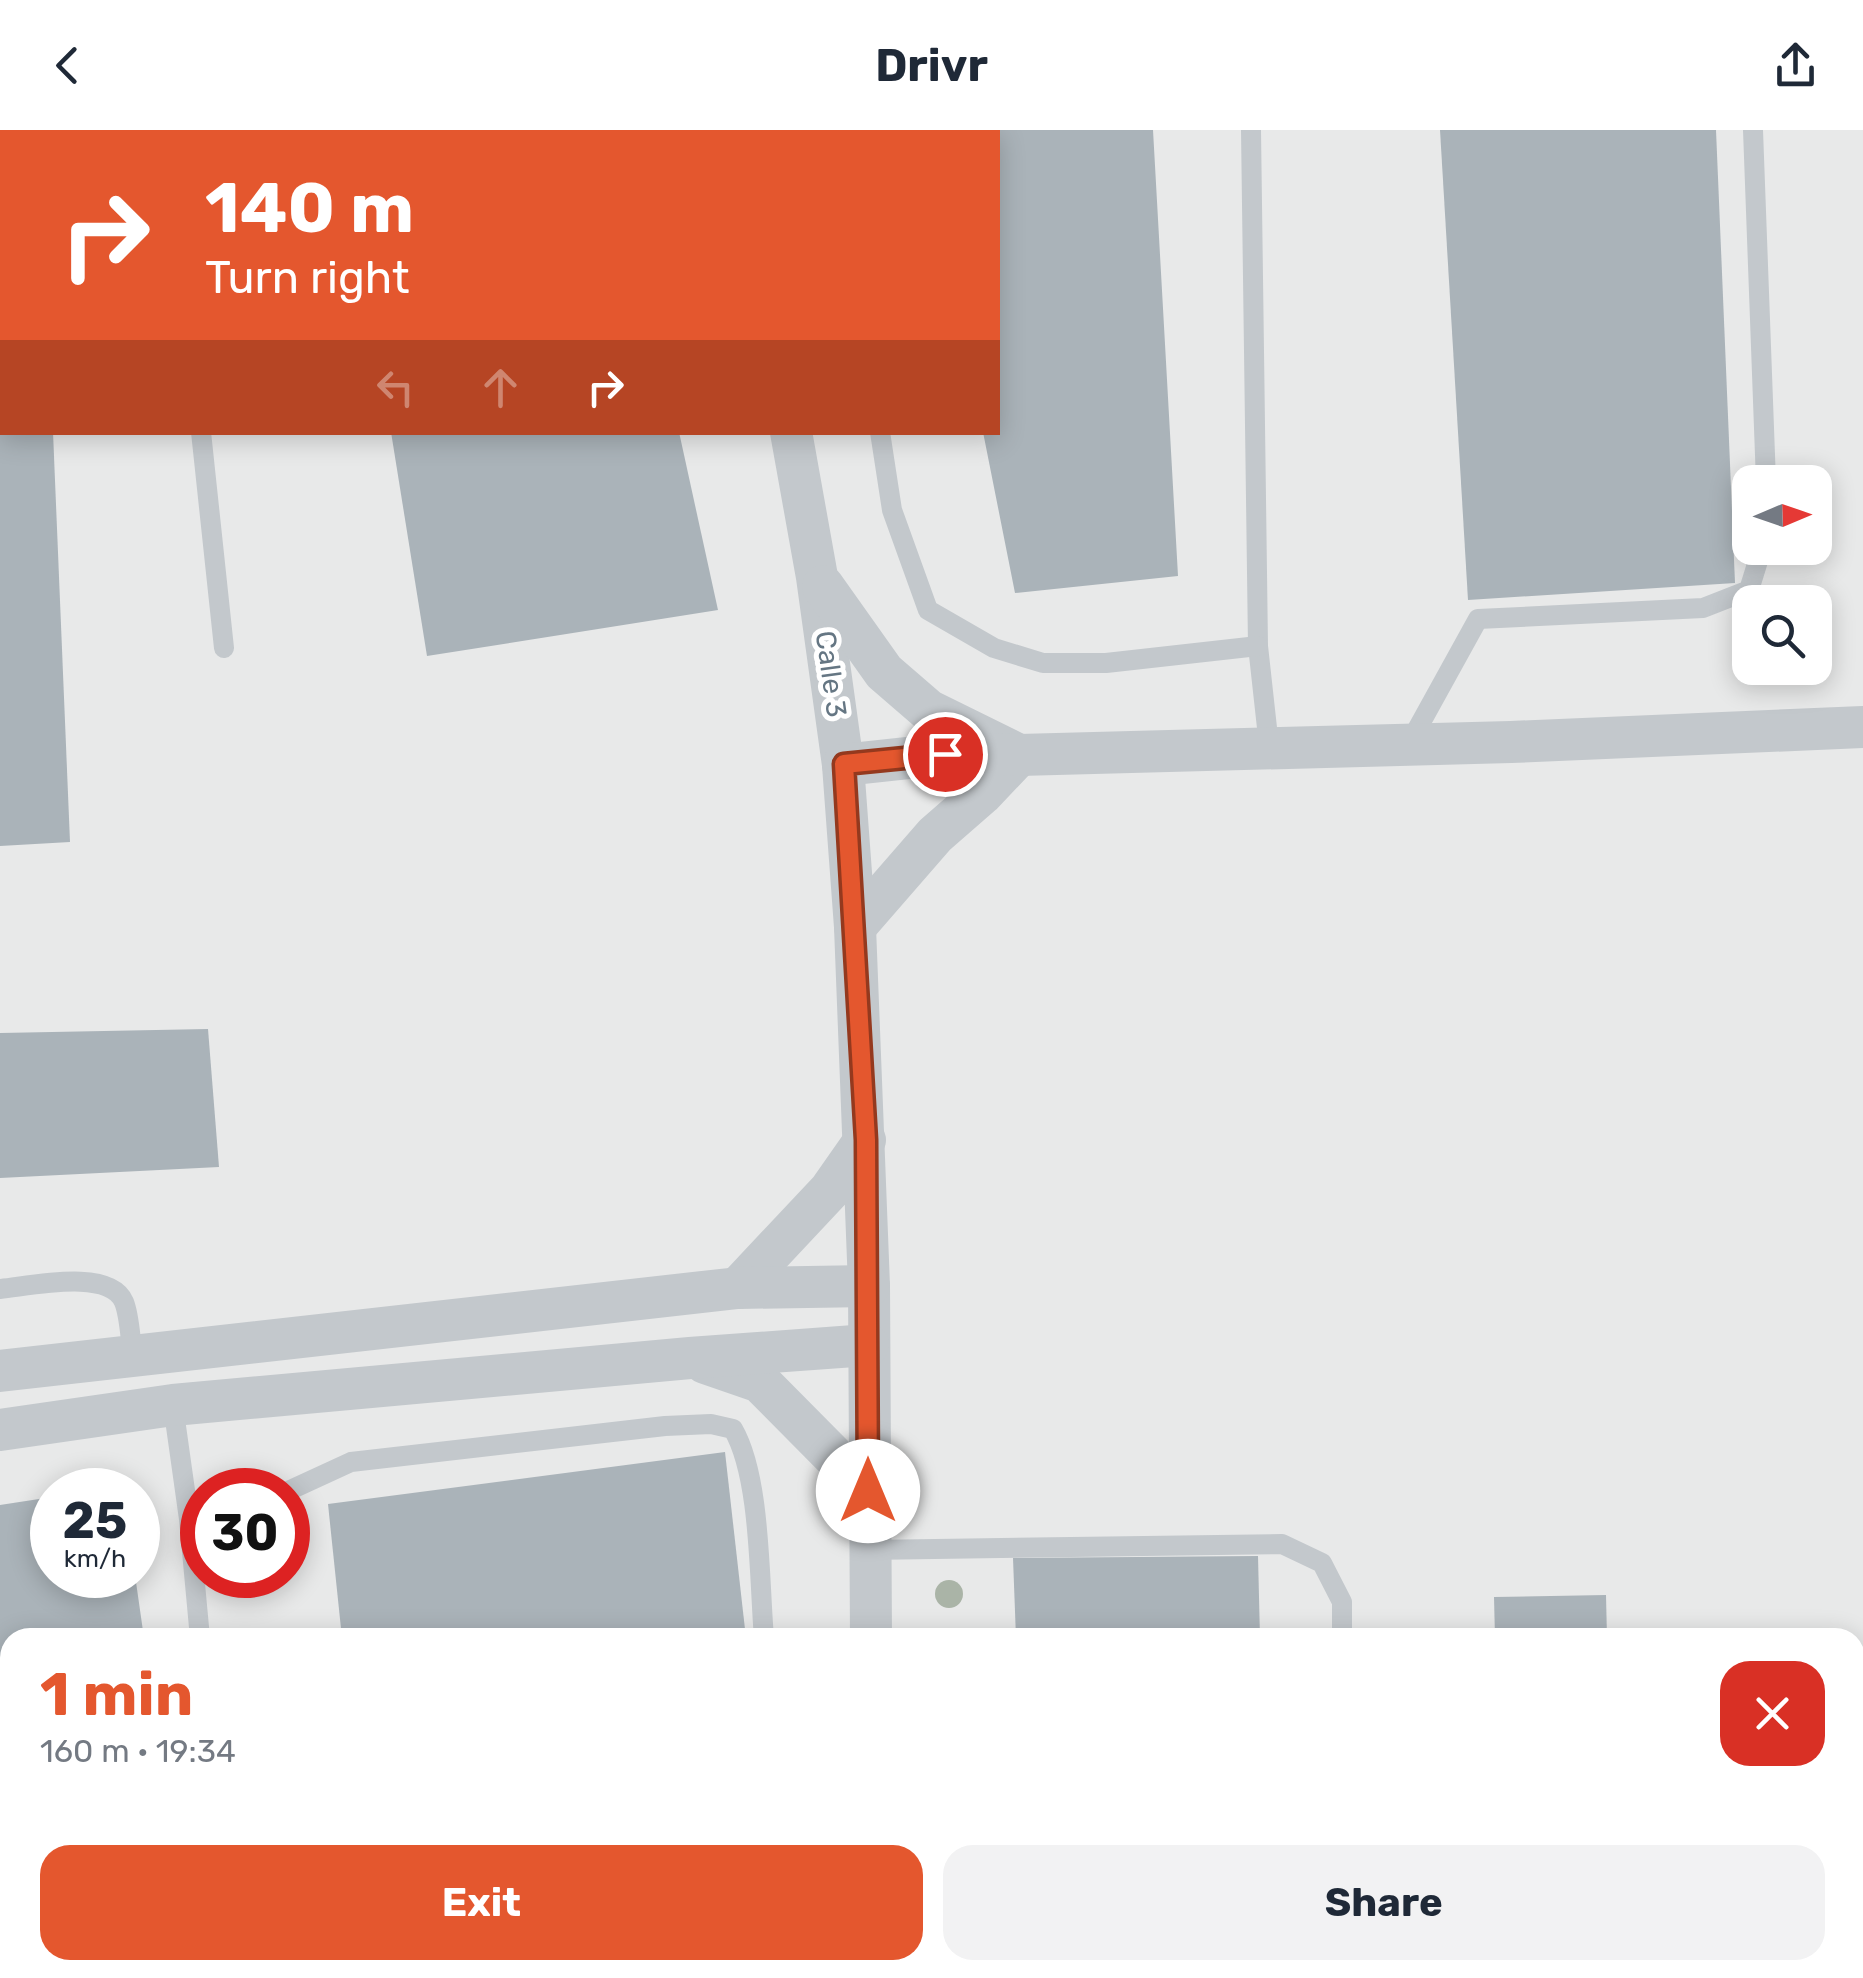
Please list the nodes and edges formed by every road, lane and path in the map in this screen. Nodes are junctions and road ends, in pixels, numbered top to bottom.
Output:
1 (1252, 130) edge
2 (1753, 130) edge
3 (201, 435) edge
4 (791, 435) edge
5 (880, 435) edge
6 (1765, 465) edge
7 (1757, 565) edge
8 (817, 577) junction
9 (1258, 646) junction
10 (224, 648) dead end
11 (1863, 727) edge
12 (1409, 744) junction
13 (1269, 746) junction
14 (1019, 755) junction
15 (844, 764) junction
16 (855, 927) junction
17 (866, 1140) junction
18 (869, 1286) junction
19 (738, 1288) junction
20 (0, 1289) edge
21 (868, 1345) junction
22 (132, 1356) junction
23 (690, 1358) junction
24 (5, 1371) edge
25 (173, 1405) junction
26 (8, 1429) edge
27 (186, 1468) edge
28 (310, 1481) edge
29 (868, 1491) junction
30 (868, 1550) junction
31 (199, 1598) edge
32 (200, 1628) edge
33 (763, 1628) edge
34 (871, 1628) edge
35 (1342, 1628) edge

1 - 9 lane
2 - 6 lane
3 - 10 lane
4 - 8 street, Calle 3
5 - 9 lane
7 - 12 lane
8 - 14 street
8 - 15 street, Calle 3
9 - 13 lane
11 - 12 street
12 - 13 street
13 - 14 street
14 - 15 street
14 - 16 street
15 - 16 street, Calle 3
16 - 17 street, Calle 3
17 - 18 street, Calle 3
17 - 19 street
18 - 19 street
18 - 21 street, Calle 3
19 - 22 street
20 - 22 lane
21 - 23 street
21 - 29 street, Calle 3
22 - 24 street
23 - 25 street
23 - 29 street
24 - 26 street
25 - 26 street
25 - 27 lane
28 - 33 lane
29 - 30 street, Calle 3
30 - 34 street, Calle 3
30 - 35 lane
31 - 32 lane

